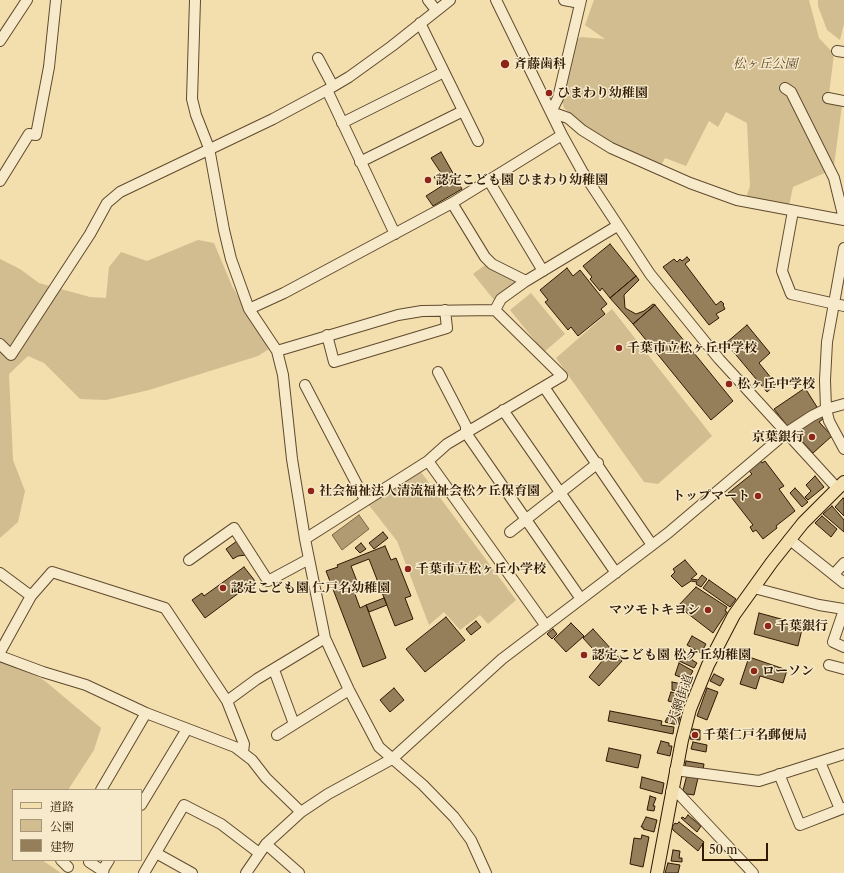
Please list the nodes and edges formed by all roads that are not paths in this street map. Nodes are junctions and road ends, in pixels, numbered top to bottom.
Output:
1 (27, 0) edge
2 (56, 0) edge
3 (195, 0) edge
4 (428, 0) edge
5 (450, 0) edge
6 (496, 0) edge
7 (564, 0) edge
8 (580, 2) edge
9 (436, 10) junction
10 (420, 23) junction
11 (0, 41) edge
12 (318, 58) dead end
13 (444, 72) junction
14 (330, 88) junction
15 (785, 88) dead end
16 (828, 98) dead end
17 (844, 101) edge
18 (463, 111) junction
19 (551, 112) junction
20 (342, 123) junction
21 (562, 135) junction
22 (478, 141) dead end
23 (209, 148) junction
24 (360, 162) junction
25 (0, 181) edge
26 (489, 181) junction
27 (452, 203) junction
28 (793, 211) junction
29 (844, 220) edge
30 (617, 226) junction
31 (394, 234) junction
32 (844, 248) edge
33 (543, 271) junction
34 (526, 281) junction
35 (834, 304) junction
36 (844, 306) edge
37 (249, 309) junction
38 (446, 310) junction
39 (495, 310) junction
40 (327, 335) junction
41 (0, 344) edge
42 (277, 351) junction
43 (438, 372) dead end
44 (305, 385) dead end
45 (544, 387) junction
46 (844, 404) edge
47 (826, 409) junction
48 (503, 410) junction
49 (466, 433) junction
50 (786, 433) junction
51 (844, 449) edge
52 (428, 461) junction
53 (598, 463) junction
54 (841, 485) edge
55 (560, 492) junction
56 (365, 500) junction
57 (525, 520) junction
58 (510, 532) dead end
59 (305, 539) junction
60 (789, 539) junction
61 (652, 545) junction
62 (308, 559) junction
63 (189, 560) dead end
64 (844, 563) edge
65 (0, 573) edge
66 (616, 573) junction
67 (834, 574) junction
68 (844, 583) edge
69 (754, 588) junction
70 (31, 596) junction
71 (581, 599) junction
72 (844, 609) edge
73 (546, 626) junction
74 (325, 638) junction
75 (844, 647) edge
76 (0, 652) edge
77 (0, 656) edge
78 (830, 665) dead end
79 (844, 669) edge
80 (274, 670) junction
81 (349, 690) junction
82 (227, 701) junction
83 (146, 713) junction
84 (294, 724) junction
85 (187, 729) junction
86 (277, 735) dead end
87 (243, 752) junction
88 (844, 754) edge
89 (392, 759) junction
90 (820, 762) junction
91 (675, 770) junction
92 (779, 774) junction
93 (102, 789) edge
94 (671, 792) junction
95 (142, 803) edge
96 (842, 809) edge
97 (301, 812) junction
98 (266, 844) junction
99 (156, 853) junction
100 (259, 853) junction
101 (62, 861) edge
102 (108, 861) edge
103 (89, 862) dead end
104 (68, 868) dead end
105 (103, 872) edge
106 (144, 873) edge
107 (192, 873) edge
108 (246, 873) edge
109 (299, 873) edge
110 (486, 873) edge
111 (657, 873) edge
112 (753, 873) edge

1 - 11 street
2 - 25 street
3 - 23 street
4 - 9 street
5 - 9 street
6 - 19 street
7 - 8 street
8 - 19 street
9 - 10 street
10 - 13 street
10 - 14 street
12 - 14 street
13 - 18 street
13 - 20 street
14 - 20 street
14 - 23 street
15 - 29 street
16 - 17 street
18 - 22 street
18 - 24 street
19 - 21 street
19 - 28 street
20 - 24 street
21 - 26 street
21 - 30 street
23 - 37 street
23 - 41 street
24 - 31 street
26 - 27 street
26 - 33 street
27 - 31 street
27 - 34 street
28 - 29 street
28 - 35 street
30 - 33 street
30 - 50 street
31 - 37 street
32 - 35 street
33 - 34 street
34 - 39 street
35 - 36 street
35 - 47 street
37 - 42 street
38 - 39 street
38 - 40 street
38 - 40 street
39 - 45 street
40 - 42 street
42 - 59 street
43 - 49 street
44 - 56 street
45 - 48 street
45 - 53 street
46 - 47 street
47 - 50 street
47 - 51 street
48 - 49 street
48 - 55 street
49 - 52 street
49 - 57 street
50 - 54 street
50 - 61 street
52 - 56 street
52 - 73 street
53 - 55 street
53 - 61 street
54 - 60 main road, 大網街道
55 - 57 street
55 - 66 street
56 - 59 street
57 - 58 street
57 - 71 street
59 - 62 street
60 - 67 street
60 - 69 main road, 大網街道
61 - 66 street
62 - 63 street
62 - 74 street
64 - 67 street
65 - 70 street
66 - 71 street
67 - 68 street
69 - 72 street
69 - 91 main road, 大網街道
70 - 76 street
70 - 82 street
71 - 73 street
72 - 75 street
73 - 89 street
74 - 80 street
74 - 81 street
77 - 83 street
78 - 79 street
80 - 82 street
80 - 84 street
81 - 84 street
81 - 89 street
82 - 87 street
83 - 85 street
83 - 93 street
84 - 86 street
85 - 87 street
85 - 95 street
87 - 97 street
88 - 90 street
89 - 97 street
89 - 110 street
90 - 92 street
90 - 96 street
91 - 92 street
91 - 94 main road, 大網街道
92 - 96 street
94 - 111 main road, 大網街道
94 - 112 street
97 - 98 street
98 - 100 street
98 - 109 street
99 - 100 street
99 - 106 street
99 - 107 street
100 - 108 street
101 - 104 street
102 - 105 street
103 - 105 street

